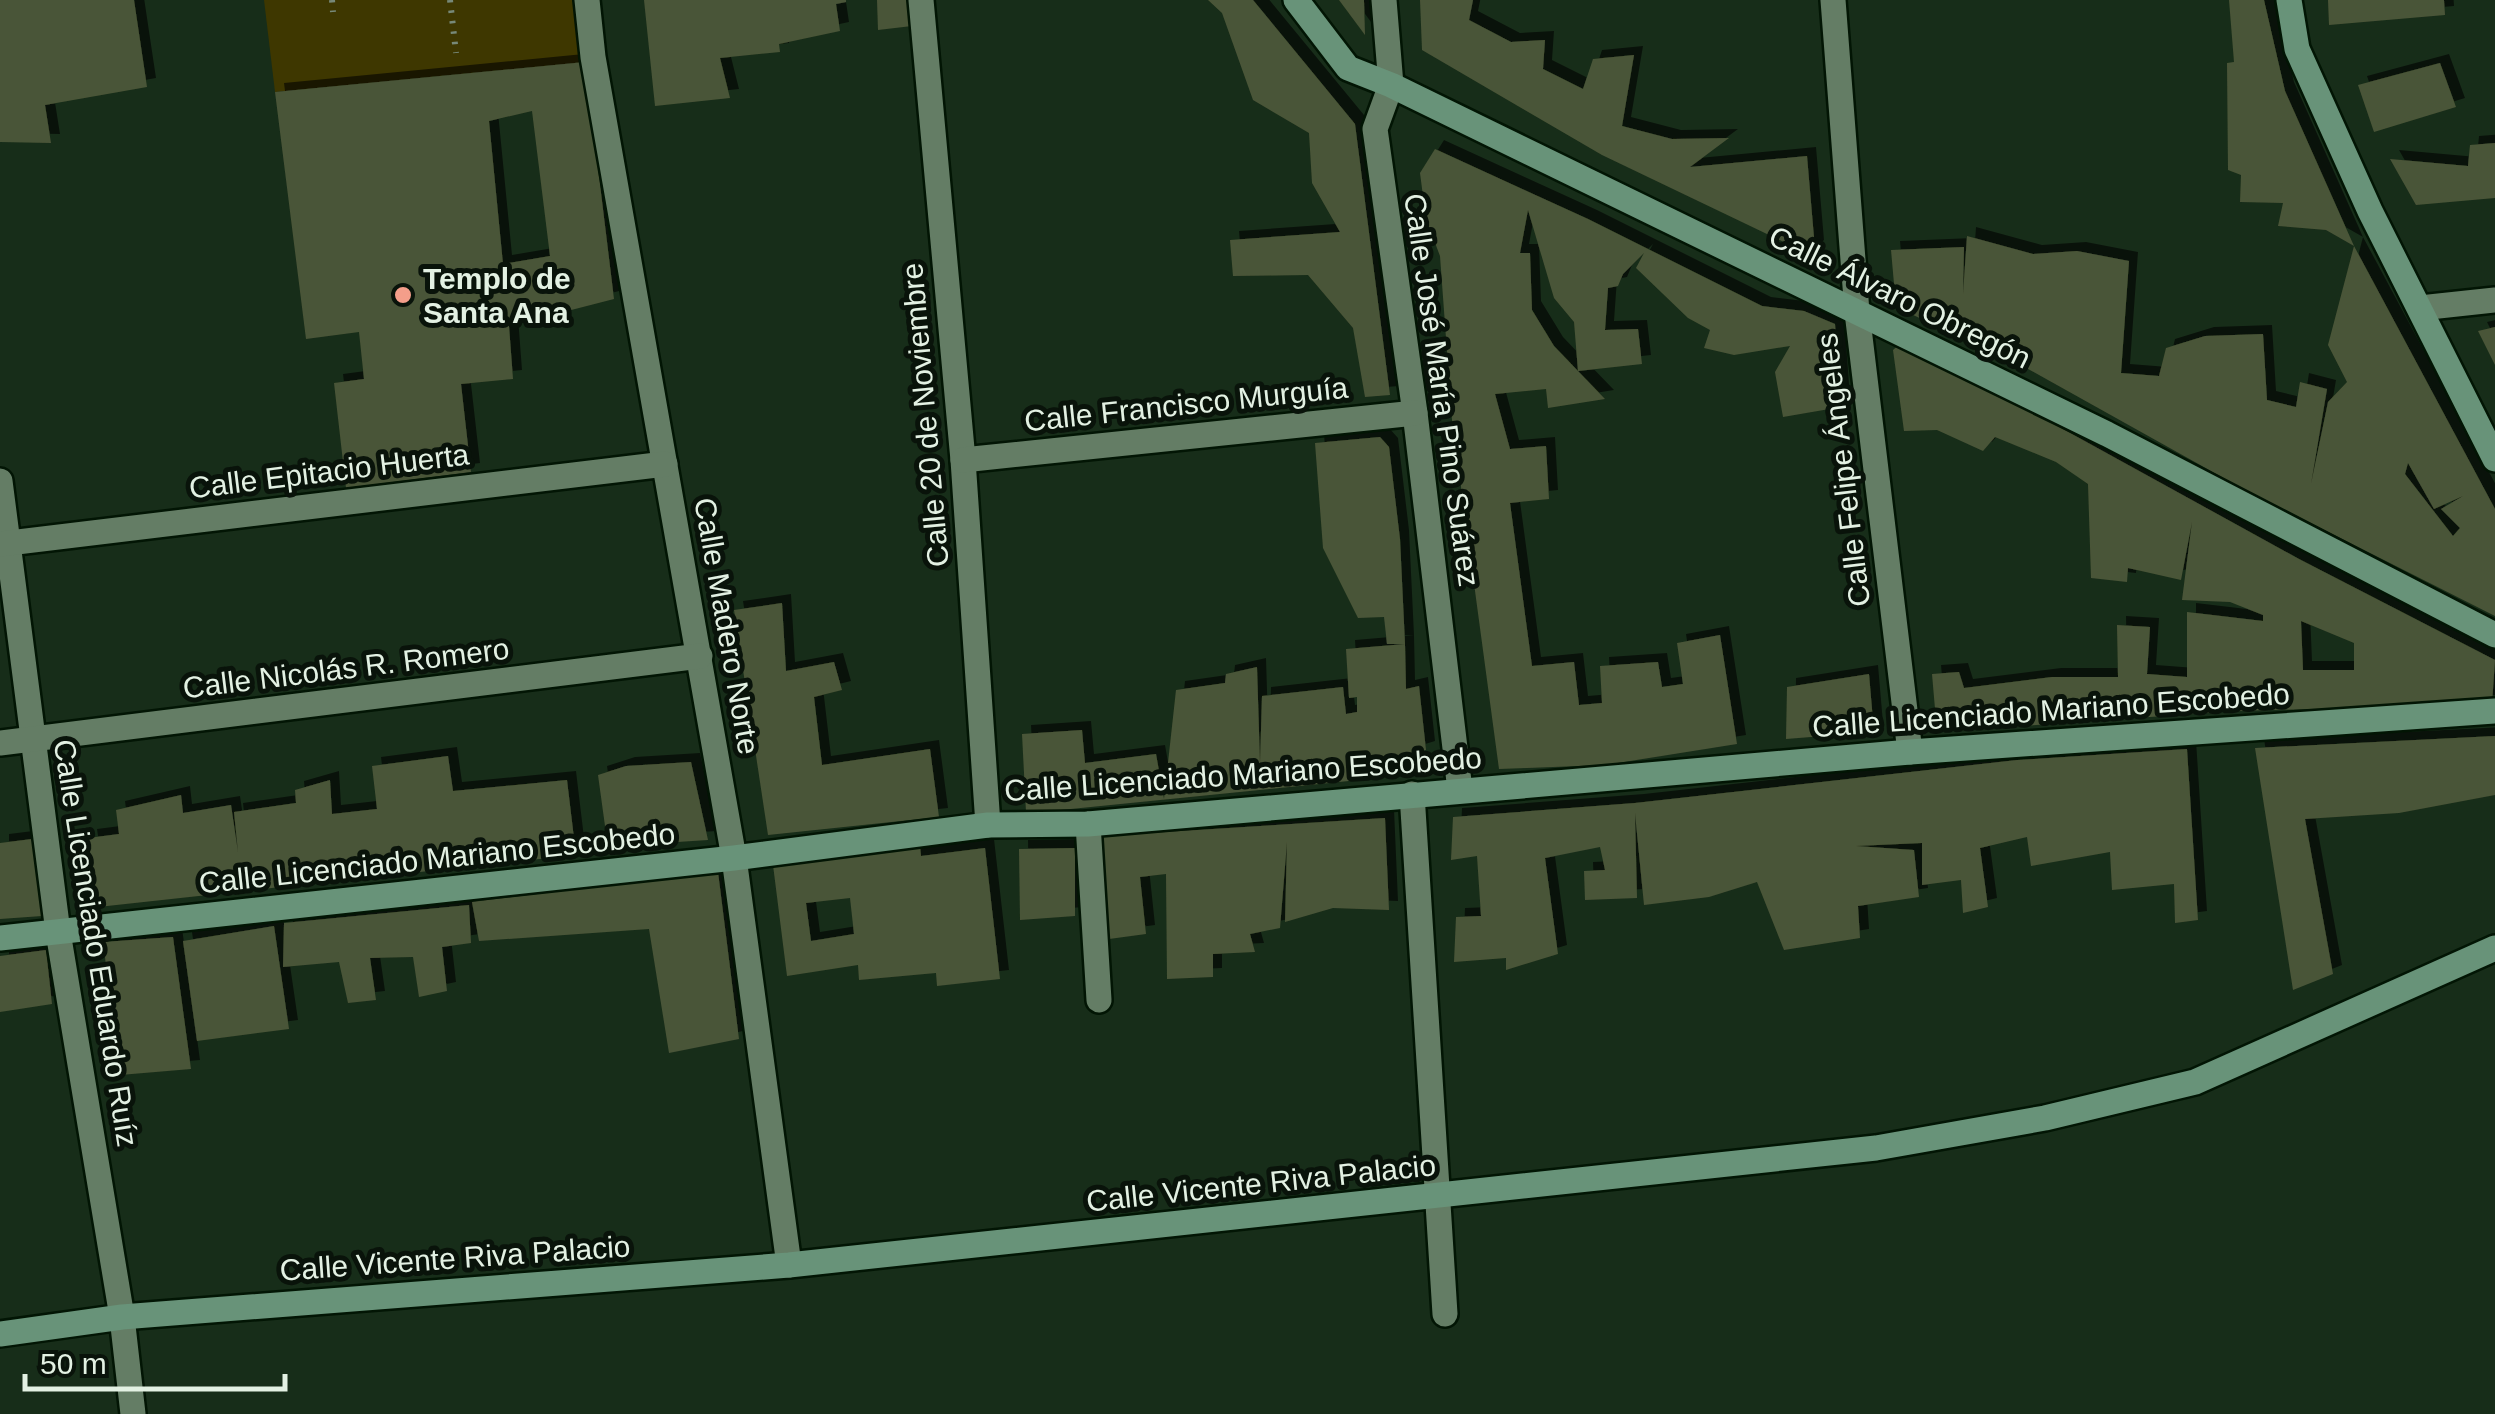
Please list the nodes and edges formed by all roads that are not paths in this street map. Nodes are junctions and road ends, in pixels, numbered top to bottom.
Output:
1 (588, 0) edge
2 (922, 0) edge
3 (1296, 0) edge
4 (1384, 0) edge
5 (1833, 0) edge
6 (2289, 0) edge
7 (1391, 85) junction
8 (2495, 300) edge
9 (2420, 308) junction
10 (1856, 312) junction
11 (1415, 413) junction
12 (2495, 459) edge
13 (962, 460) junction
14 (665, 464) junction
15 (0, 481) edge
16 (4, 543) edge
17 (2495, 635) edge
18 (700, 656) junction
19 (2495, 711) edge
20 (33, 740) junction
21 (0, 743) edge
22 (1910, 752) junction
23 (1460, 790) junction
24 (1412, 794) junction
25 (1088, 824) junction
26 (988, 825) junction
27 (734, 858) junction
28 (58, 932) junction
29 (0, 938) edge
30 (2495, 948) edge
31 (1099, 1000) dead end
32 (1438, 1198) junction
33 (789, 1265) junction
34 (1445, 1314) dead end
35 (122, 1317) junction
36 (0, 1334) edge
37 (134, 1414) edge

1 - 14 street, Calle Madero Norte
2 - 13 street, Calle 20 de Noviembre
3 - 7 main road, Calle Álvaro Obregón
4 - 7 street, Calle José María Pino Suárez
5 - 10 street, Calle Felipe Ángeles
6 - 9 main road
7 - 10 main road, Calle Álvaro Obregón
7 - 11 street, Calle José María Pino Suárez
8 - 9 street
9 - 12 main road
10 - 17 main road, Calle Álvaro Obregón
10 - 22 street, Calle Felipe Ángeles
11 - 13 street, Calle Francisco Murguía
11 - 23 street, Calle José María Pino Suárez
13 - 26 street, Calle 20 de Noviembre
14 - 16 street, Calle Epitacio Huerta
14 - 18 street, Calle Madero Norte
15 - 16 street, Calle Licenciado Eduardo Ruíz
16 - 20 street, Calle Licenciado Eduardo Ruíz
18 - 20 street, Calle Nicolás R. Romero
18 - 27 street, Calle Madero Norte
19 - 22 main road, Calle Licenciado Mariano Escobedo
20 - 21 street, Calle Nicolás R. Romero
20 - 28 street, Calle Licenciado Eduardo Ruíz
22 - 23 main road, Calle Licenciado Mariano Escobedo
23 - 24 main road, Calle Licenciado Mariano Escobedo
24 - 25 main road, Calle Licenciado Mariano Escobedo
24 - 32 street
25 - 26 main road, Calle Licenciado Mariano Escobedo
25 - 31 street
26 - 27 main road, Calle Licenciado Mariano Escobedo
27 - 28 main road, Calle Licenciado Mariano Escobedo
27 - 33 street, Calle Madero Norte
28 - 29 main road, Calle Licenciado Mariano Escobedo
28 - 35 street, Calle Licenciado Eduardo Ruíz
30 - 32 main road, Calle Vicente Riva Palacio
32 - 33 main road, Calle Vicente Riva Palacio
32 - 34 street
33 - 35 main road, Calle Vicente Riva Palacio
35 - 36 main road, Calle Vicente Riva Palacio
35 - 37 street, Calle Licenciado Eduardo Ruíz

